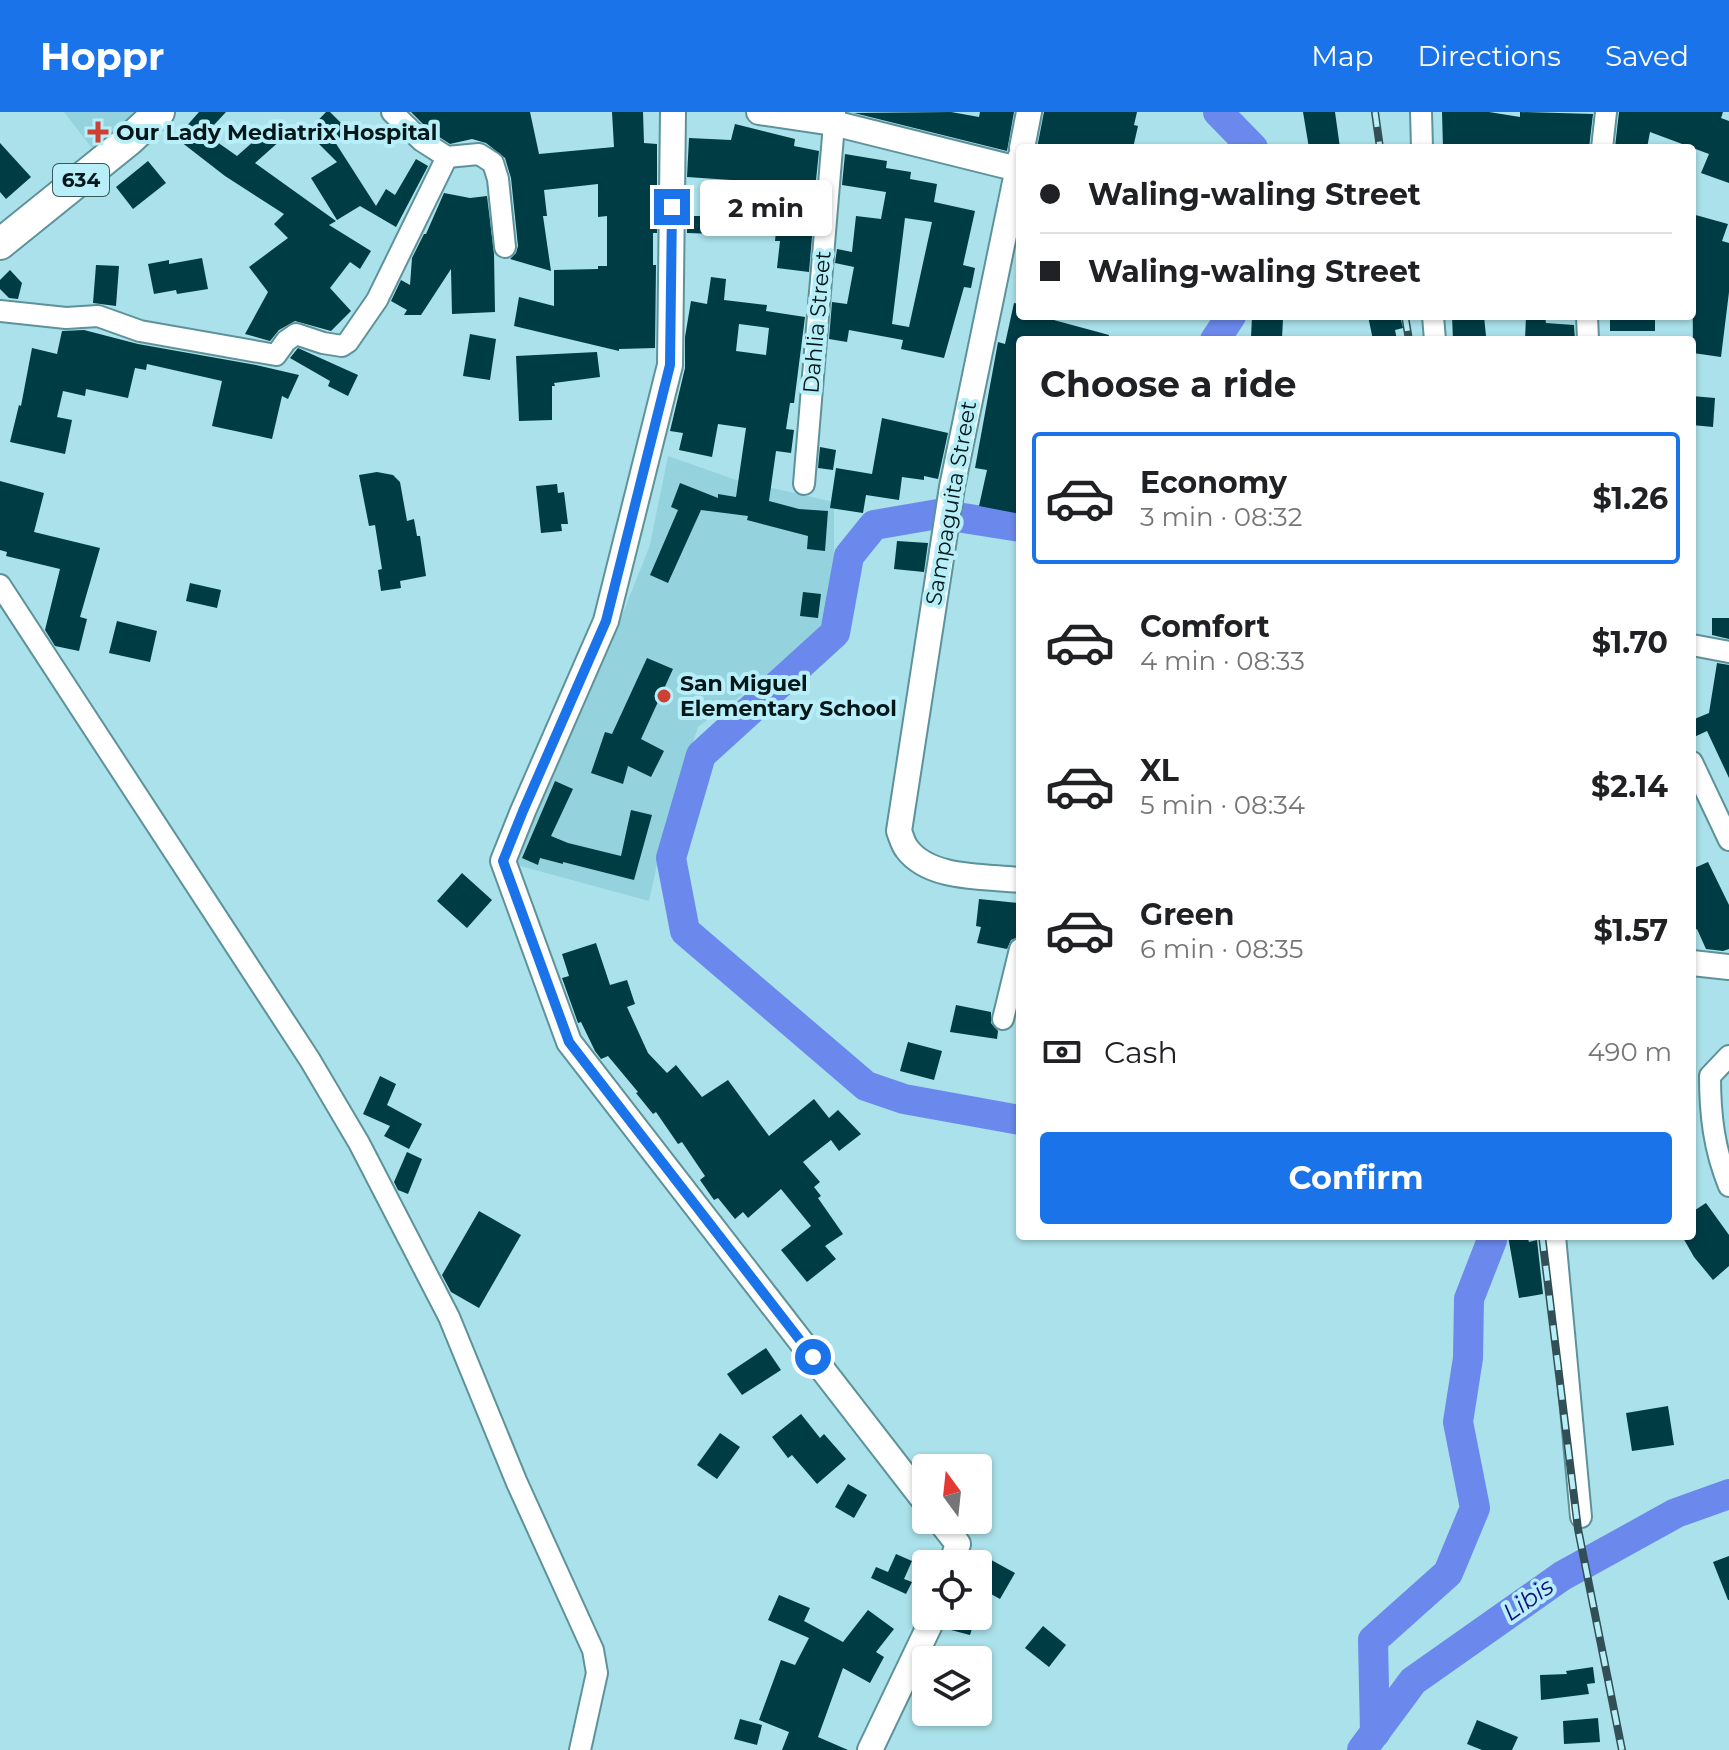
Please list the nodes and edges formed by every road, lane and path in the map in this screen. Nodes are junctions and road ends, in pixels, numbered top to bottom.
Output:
1 (159, 112) edge
2 (392, 112) edge
3 (673, 112) edge
4 (759, 112) edge
5 (1029, 112) edge
6 (1421, 112) edge
7 (1606, 112) edge
8 (834, 117) edge
9 (1023, 144) edge
10 (1422, 144) edge
11 (1602, 144) edge
12 (447, 157) junction
13 (1016, 157) edge
14 (1016, 178) edge
15 (0, 244) edge
16 (505, 247) dead end
17 (0, 311) edge
18 (804, 484) dead end
19 (0, 585) edge
20 (1696, 646) edge
21 (1729, 652) edge
22 (1696, 770) edge
23 (1729, 840) edge
24 (1016, 880) edge
25 (1696, 963) edge
26 (1016, 965) edge
27 (1729, 967) edge
28 (1003, 1019) dead end
29 (1729, 1056) edge
30 (1710, 1076) junction
31 (1696, 1085) edge
32 (1729, 1186) edge
33 (1555, 1240) edge
34 (912, 1485) edge
35 (1581, 1517) dead end
36 (927, 1630) edge
37 (580, 1750) edge
38 (870, 1750) edge

1 - 15 main road, 634
2 - 12 street
3 - 34 street
4 - 8 street
5 - 9 street, Sampaguita Street
6 - 10 street
7 - 11 street
8 - 13 street
8 - 18 street, Dahlia Street
12 - 16 street
12 - 17 street
14 - 24 street, Sampaguita Street
19 - 37 street
20 - 21 street
22 - 23 street
25 - 27 street
26 - 28 street
29 - 30 street
30 - 31 street
30 - 32 street
33 - 35 street
36 - 38 street

